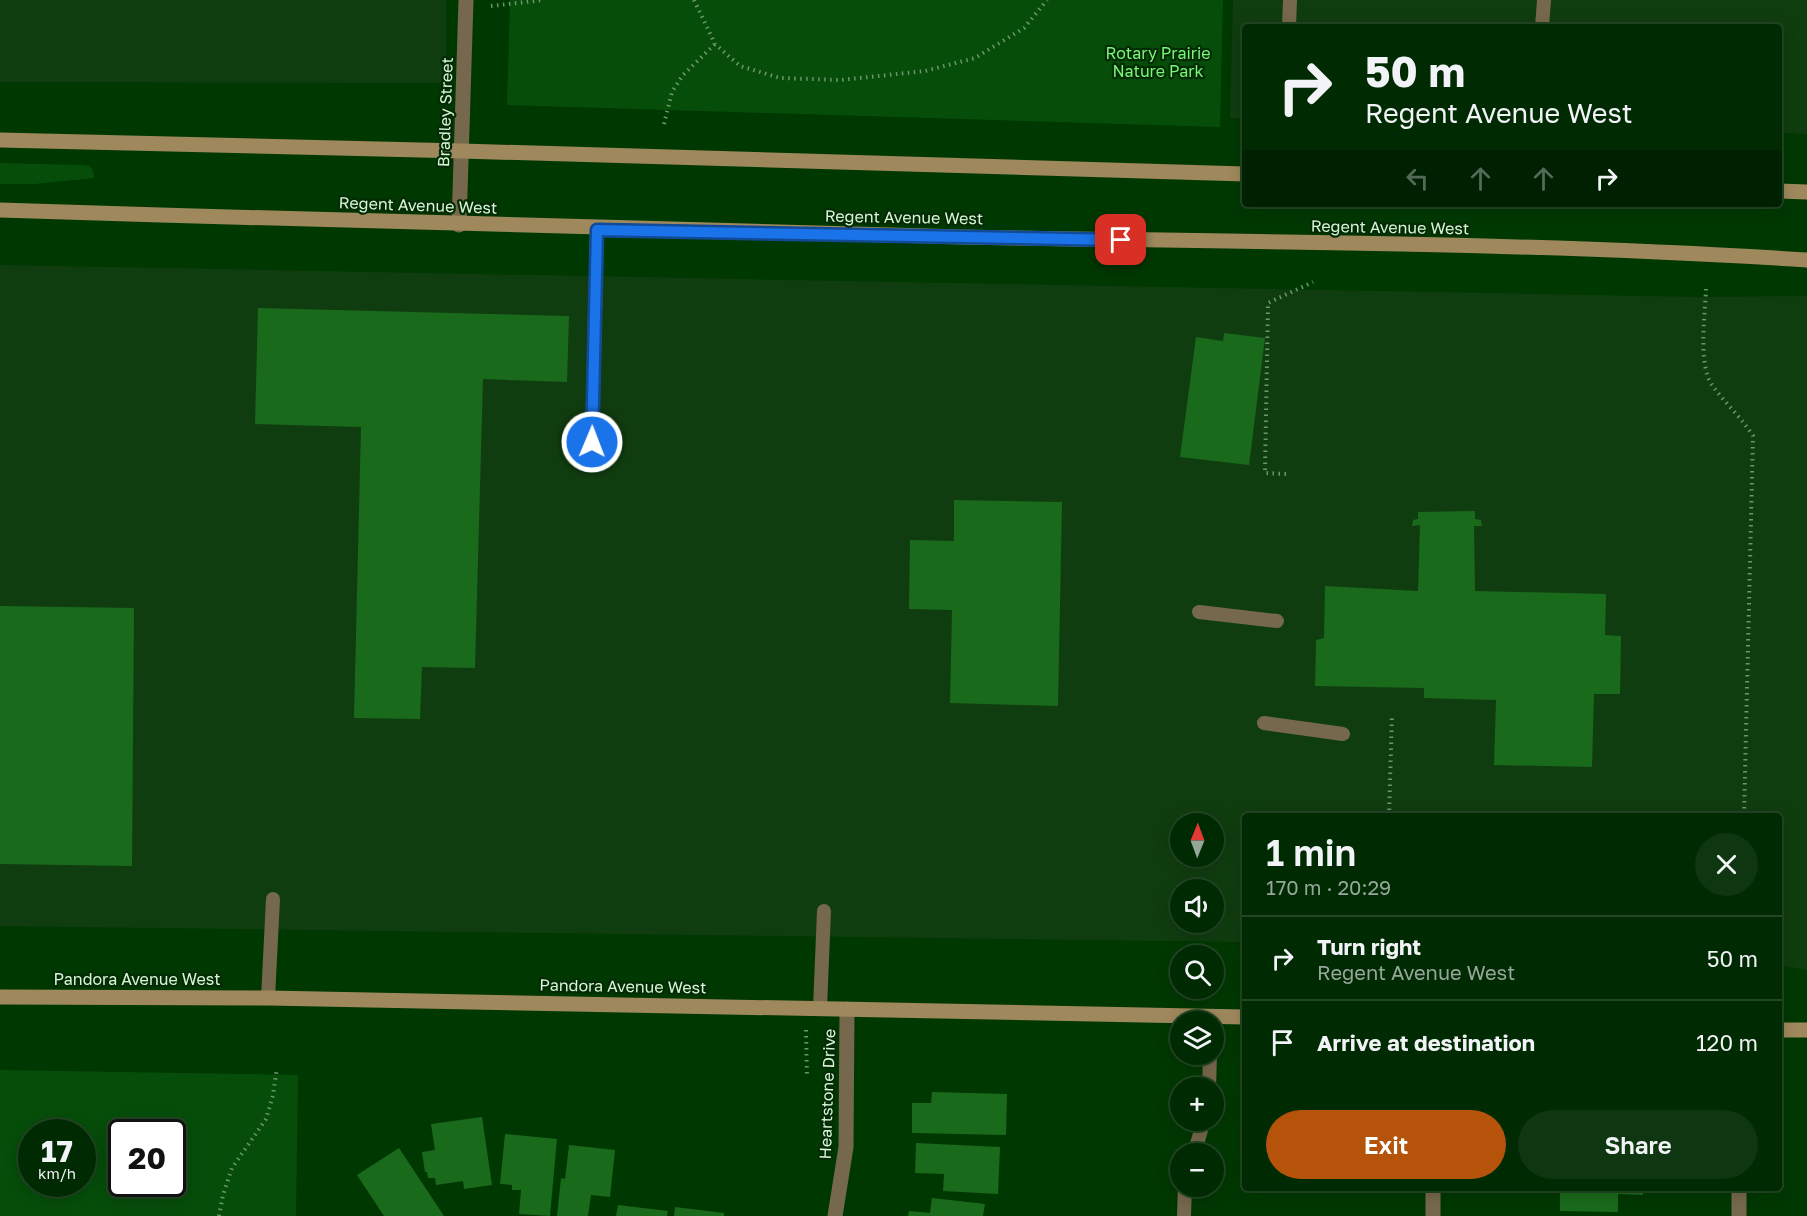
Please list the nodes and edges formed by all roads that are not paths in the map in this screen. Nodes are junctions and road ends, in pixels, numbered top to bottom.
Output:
1 (466, 0) edge
2 (1290, 0) edge
3 (1544, 0) edge
4 (1289, 24) edge
5 (1542, 24) edge
6 (0, 140) edge
7 (462, 151) junction
8 (1242, 174) edge
9 (1782, 191) edge
10 (1807, 192) edge
11 (0, 210) edge
12 (459, 225) junction
13 (597, 230) junction
14 (1807, 260) edge
15 (592, 442) dead end
16 (1199, 612) dead end
17 (1277, 621) dead end
18 (1263, 723) dead end
19 (1344, 734) dead end
20 (273, 899) dead end
21 (824, 911) dead end
22 (0, 997) edge
23 (267, 998) junction
24 (813, 1008) junction
25 (847, 1009) junction
26 (1242, 1017) edge
27 (1170, 1018) edge
28 (1224, 1018) edge
29 (1782, 1030) edge
30 (1807, 1030) edge
31 (1433, 1191) edge
32 (1739, 1191) edge
33 (1185, 1197) edge
34 (835, 1216) edge
35 (1184, 1216) edge
36 (1433, 1216) edge
37 (1739, 1216) edge

1 - 7 street, Bradley Street
2 - 4 lane
3 - 5 lane
6 - 7 main road
7 - 8 main road
7 - 12 street, Bradley Street
9 - 10 main road
11 - 12 main road, Regent Avenue West
12 - 13 main road, Regent Avenue West
13 - 14 main road, Regent Avenue West
13 - 15 lane
16 - 17 lane
18 - 19 lane
20 - 23 lane
21 - 24 lane
22 - 23 main road, Pandora Avenue West
23 - 24 main road, Pandora Avenue West
24 - 25 main road, Pandora Avenue West
25 - 27 main road, Pandora Avenue West
25 - 34 street, Heartstone Drive
26 - 28 main road, Pandora Avenue West
29 - 30 main road
31 - 36 street
32 - 37 street
33 - 35 lane

